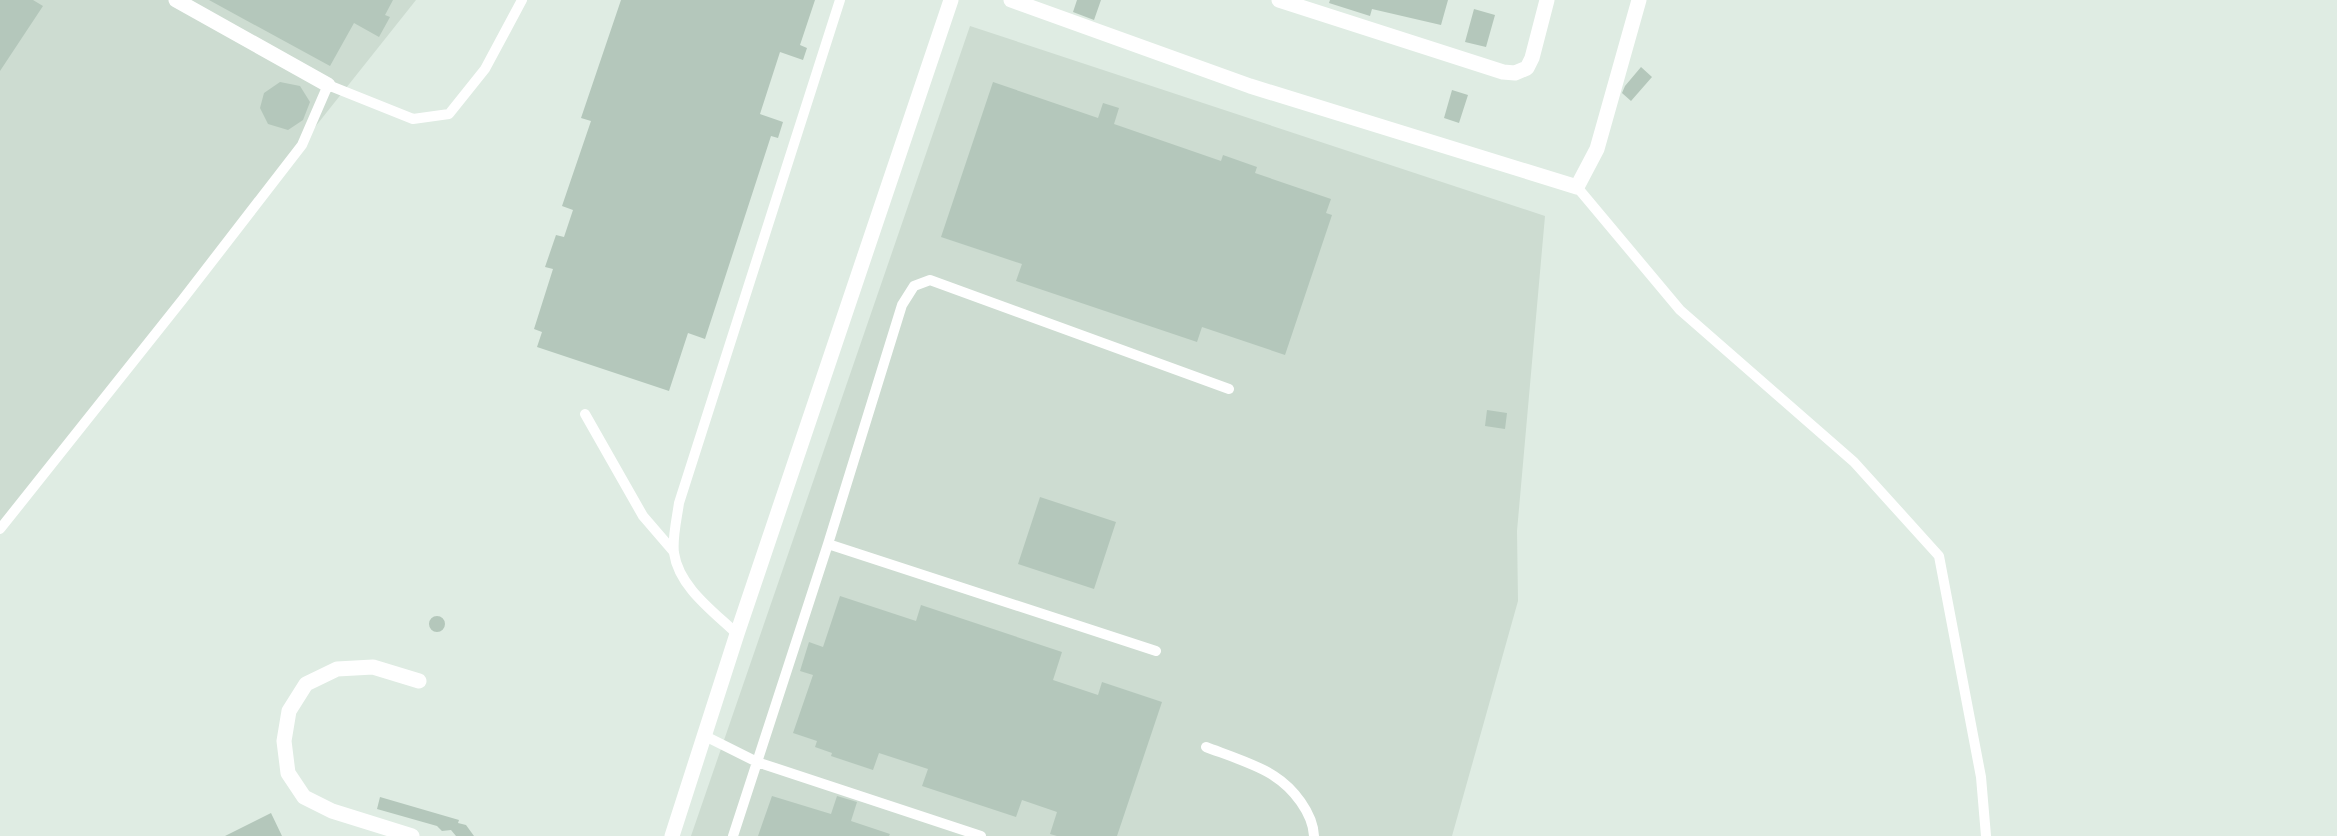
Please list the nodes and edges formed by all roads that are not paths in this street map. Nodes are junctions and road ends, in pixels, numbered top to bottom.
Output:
1 (176, 0) edge
2 (522, 0) edge
3 (840, 0) edge
4 (951, 0) edge
5 (1011, 0) edge
6 (1279, 0) edge
7 (1547, 0) edge
8 (1639, 0) edge
9 (1035, 4) edge
10 (1053, 7) edge
11 (328, 85) junction
12 (1577, 187) junction
13 (1229, 389) dead end
14 (585, 414) dead end
15 (0, 528) edge
16 (828, 544) junction
17 (674, 552) junction
18 (737, 634) junction
19 (1156, 652) dead end
20 (419, 681) dead end
21 (705, 736) junction
22 (1206, 747) dead end
23 (757, 762) junction
24 (412, 836) edge
25 (672, 836) edge
26 (733, 836) edge
27 (982, 836) edge
28 (1314, 836) edge
29 (1986, 836) edge

1 - 11 street
2 - 11 lane
3 - 17 lane
4 - 18 street
5 - 9 street
6 - 7 street
8 - 12 street
9 - 10 street
10 - 12 street
11 - 15 lane
12 - 29 lane
13 - 16 lane
14 - 17 lane
16 - 19 lane
16 - 23 lane
17 - 18 lane
18 - 21 street
20 - 24 street
21 - 23 lane
21 - 25 street
22 - 28 lane
23 - 26 lane
23 - 27 lane

